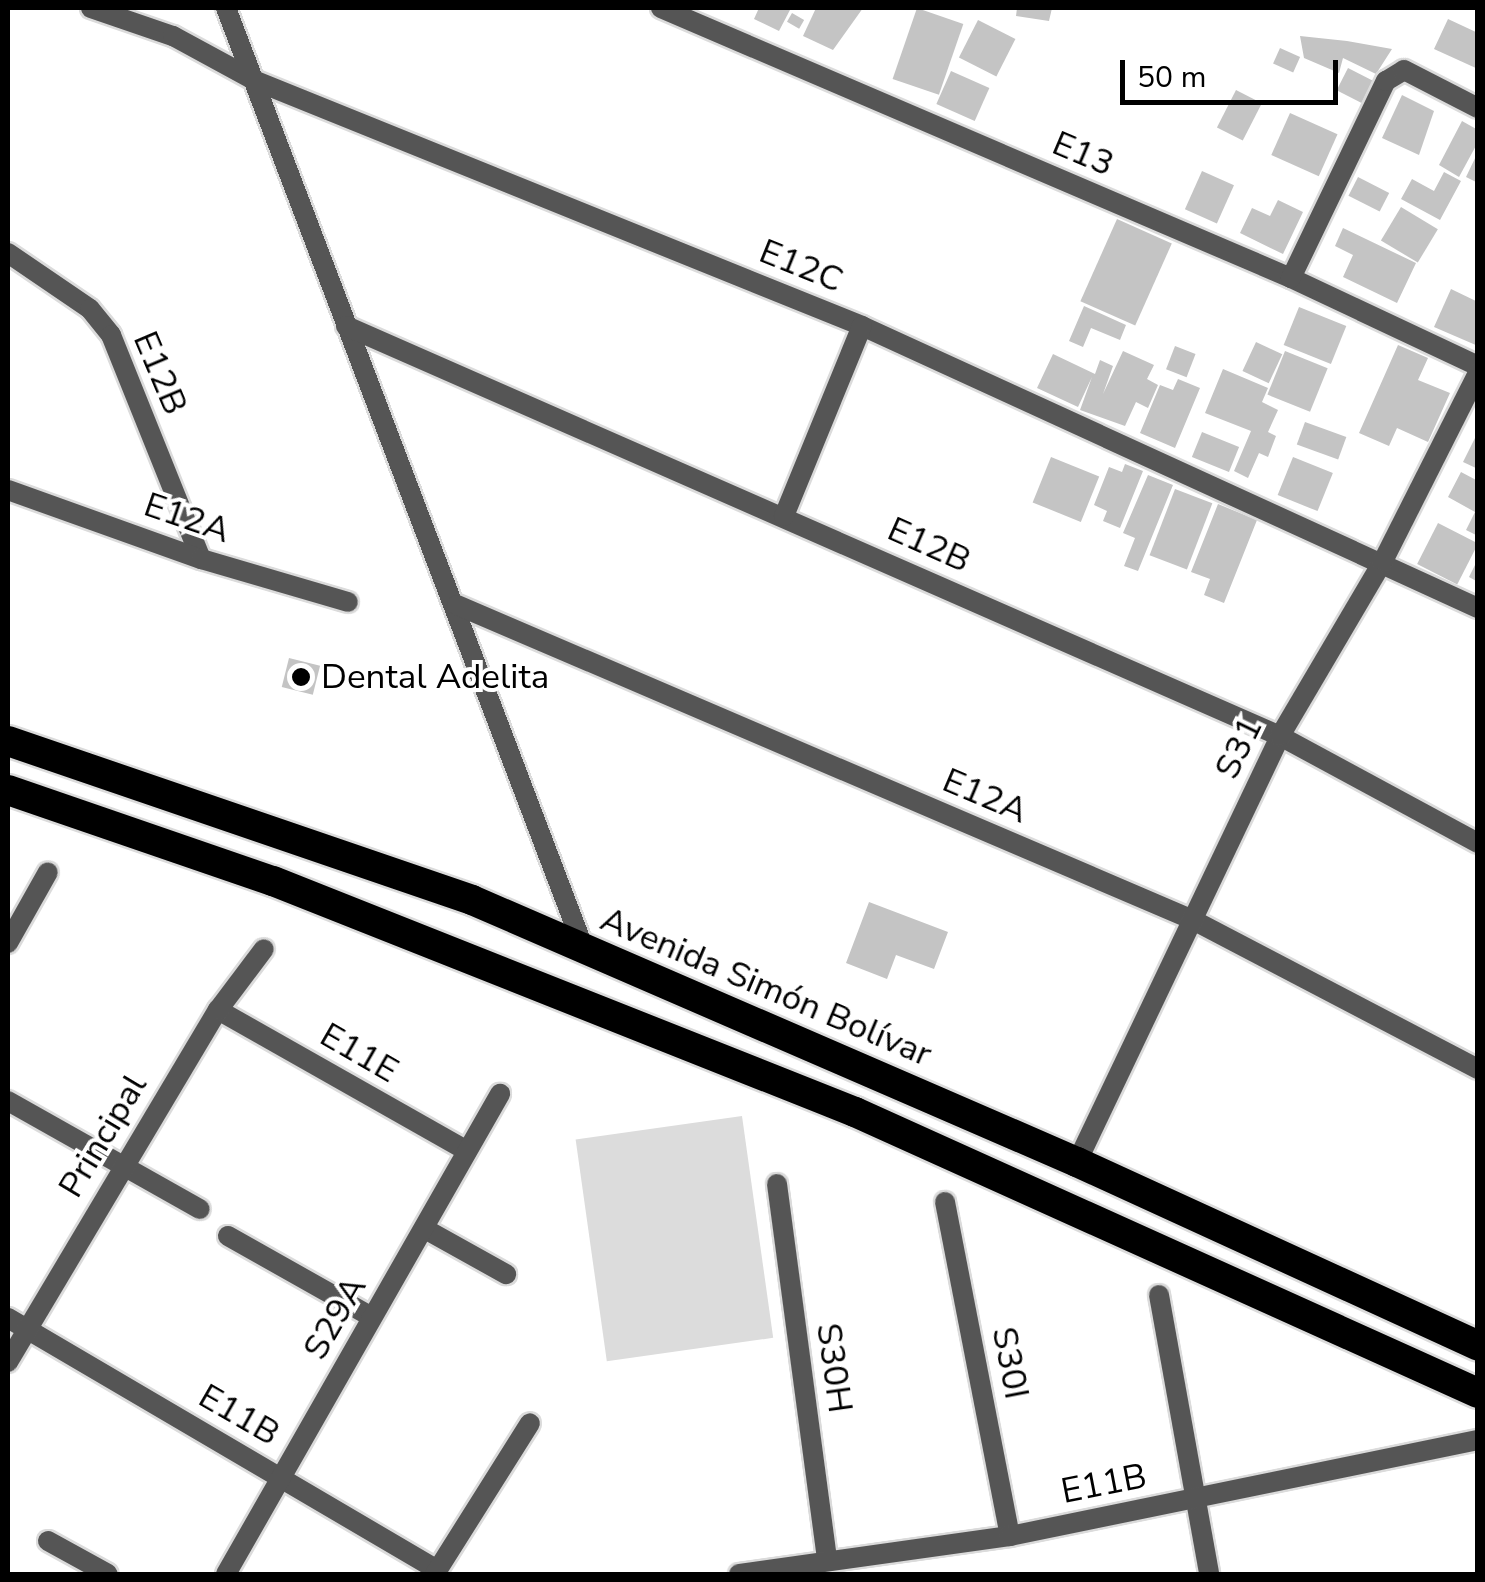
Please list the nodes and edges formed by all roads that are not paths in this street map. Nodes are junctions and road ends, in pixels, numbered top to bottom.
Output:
1 (91, 8) edge
2 (226, 8) edge
3 (661, 8) edge
4 (256, 81) junction
5 (1478, 108) edge
6 (8, 252) edge
7 (1291, 278) junction
8 (346, 326) junction
9 (862, 326) junction
10 (1478, 370) edge
11 (8, 490) edge
12 (784, 516) junction
13 (201, 559) junction
14 (1384, 560) junction
15 (348, 602) dead end
16 (457, 605) junction
17 (1478, 608) edge
18 (1280, 736) junction
19 (8, 741) edge
20 (8, 790) edge
21 (1478, 842) edge
22 (48, 872) dead end
23 (1193, 920) junction
24 (8, 943) edge
25 (264, 949) dead end
26 (584, 949) junction
27 (218, 1010) junction
28 (1478, 1069) edge
29 (500, 1094) dead end
30 (8, 1101) edge
31 (467, 1152) junction
32 (1077, 1162) junction
33 (122, 1166) junction
34 (777, 1184) dead end
35 (945, 1202) dead end
36 (200, 1209) dead end
37 (424, 1229) junction
38 (228, 1236) dead end
39 (506, 1274) dead end
40 (1159, 1295) dead end
41 (372, 1317) junction
42 (16, 1324) edge
43 (1478, 1346) edge
44 (8, 1362) edge
45 (1478, 1392) edge
46 (530, 1423) dead end
47 (1478, 1440) edge
48 (282, 1476) junction
49 (1198, 1498) junction
50 (1010, 1536) junction
51 (48, 1541) dead end
52 (827, 1561) junction
53 (436, 1572) edge
54 (108, 1574) edge
55 (226, 1574) edge
56 (740, 1574) edge
57 (1209, 1574) edge

1 - 4 street, E12C
2 - 4 street
3 - 7 street, E13
4 - 8 street
4 - 9 street, E12C
5 - 7 street
6 - 13 street, E12B
7 - 10 street, E13
8 - 12 street, E12B
8 - 16 street
9 - 12 street
9 - 14 street, E12C
10 - 14 street, S31
11 - 13 street, E12A
12 - 18 street, E12B
13 - 15 street, E12A
14 - 17 street, E12C
14 - 18 street, S31
16 - 23 street, E12A
16 - 26 street
18 - 21 street, E12B
18 - 23 street, S31
19 - 26 highway, Avenida Simón Bolívar
20 - 45 highway
22 - 24 street
23 - 28 street, E12A
23 - 32 street, S31
25 - 27 street, Principal
26 - 32 highway, Avenida Simón Bolívar
27 - 31 street, E11E
27 - 33 street, Principal
29 - 31 street, S29A
30 - 33 street
31 - 37 street, S29A
32 - 43 highway, Avenida Simón Bolívar
33 - 36 street
33 - 42 street, Principal
34 - 52 street, S30H
35 - 50 street, S30I
37 - 39 street
37 - 41 street, S29A
38 - 41 street
40 - 49 street
41 - 48 street, S29A
42 - 44 street, Principal
42 - 48 street, E11B
46 - 53 street
47 - 49 street, E11B
48 - 53 street, E11B
48 - 55 street, S29A
49 - 50 street, E11B
49 - 57 street
50 - 52 street, E11B
51 - 54 street
52 - 56 street, E11B

